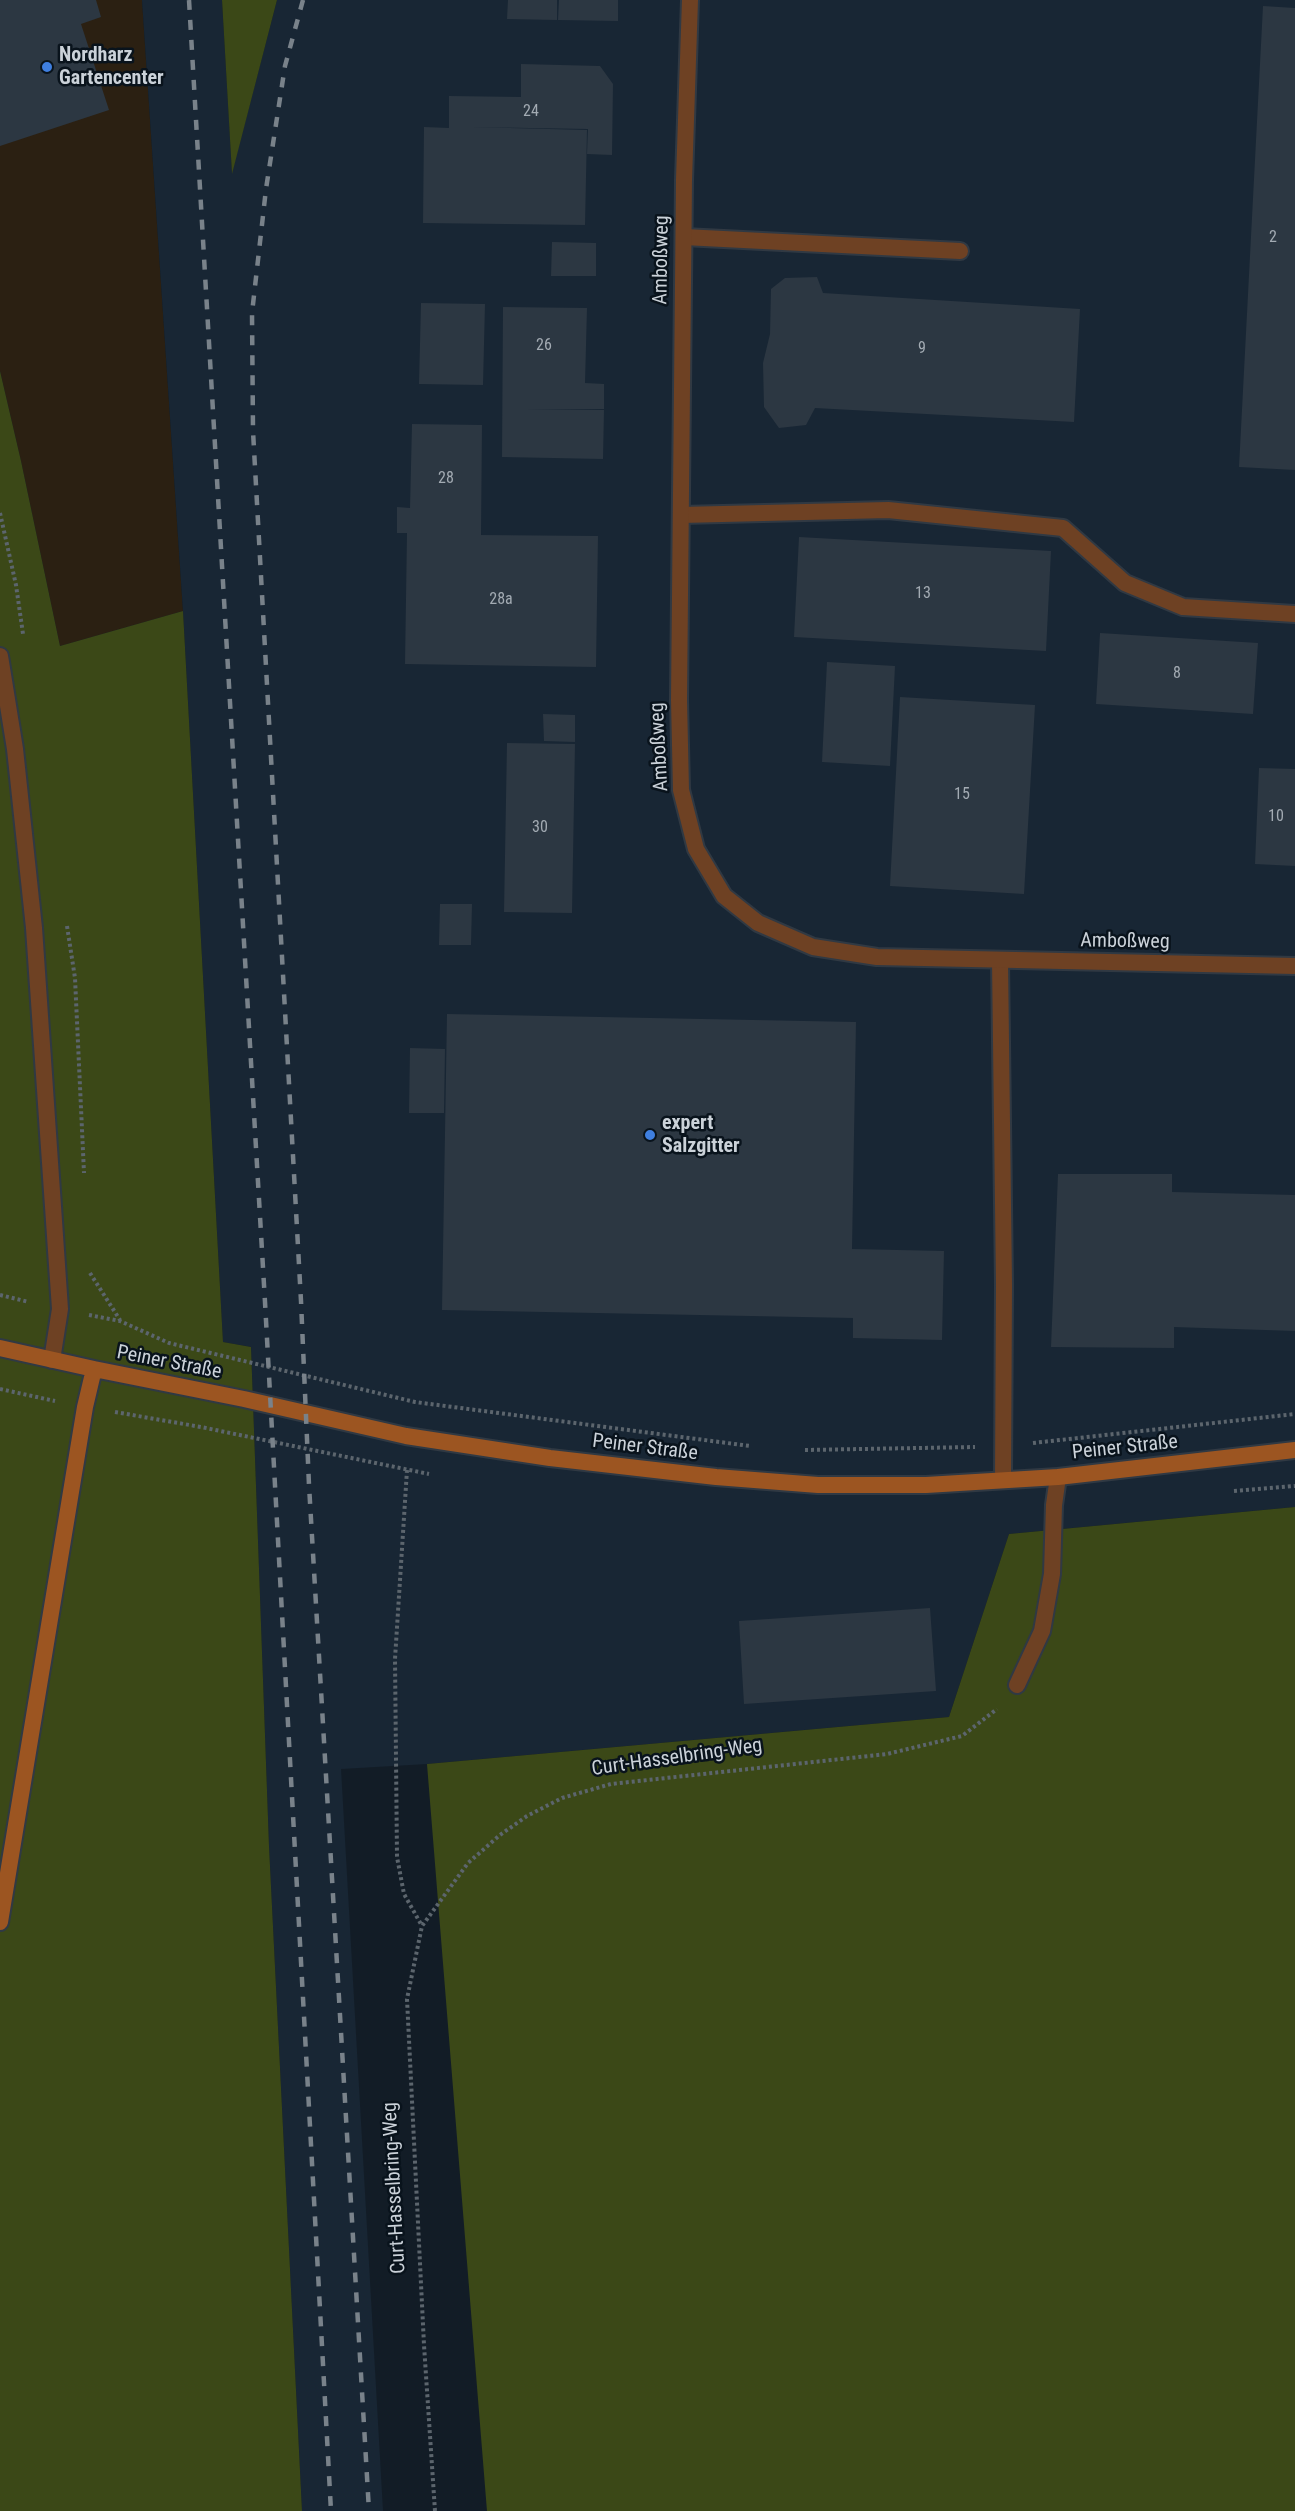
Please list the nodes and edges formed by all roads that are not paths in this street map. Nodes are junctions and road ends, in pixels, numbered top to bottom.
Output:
1 (690, 0) edge
2 (684, 237) junction
3 (960, 251) dead end
4 (681, 515) junction
5 (1295, 614) edge
6 (0, 656) edge
7 (1000, 960) junction
8 (1295, 966) edge
9 (0, 1348) edge
10 (52, 1360) junction
11 (94, 1370) junction
12 (1295, 1450) edge
13 (1058, 1477) junction
14 (1003, 1480) junction
15 (1017, 1685) road end
16 (0, 1923) edge

1 - 2 street, Amboßweg
2 - 3 street
2 - 4 street, Amboßweg
4 - 5 street
4 - 7 street, Amboßweg
6 - 10 street
7 - 8 street, Amboßweg
7 - 14 street
9 - 10 main road, Peiner Straße
10 - 11 main road, Peiner Straße
11 - 14 main road, Peiner Straße
11 - 16 main road
12 - 13 main road, Peiner Straße
13 - 14 main road, Peiner Straße
13 - 15 street

